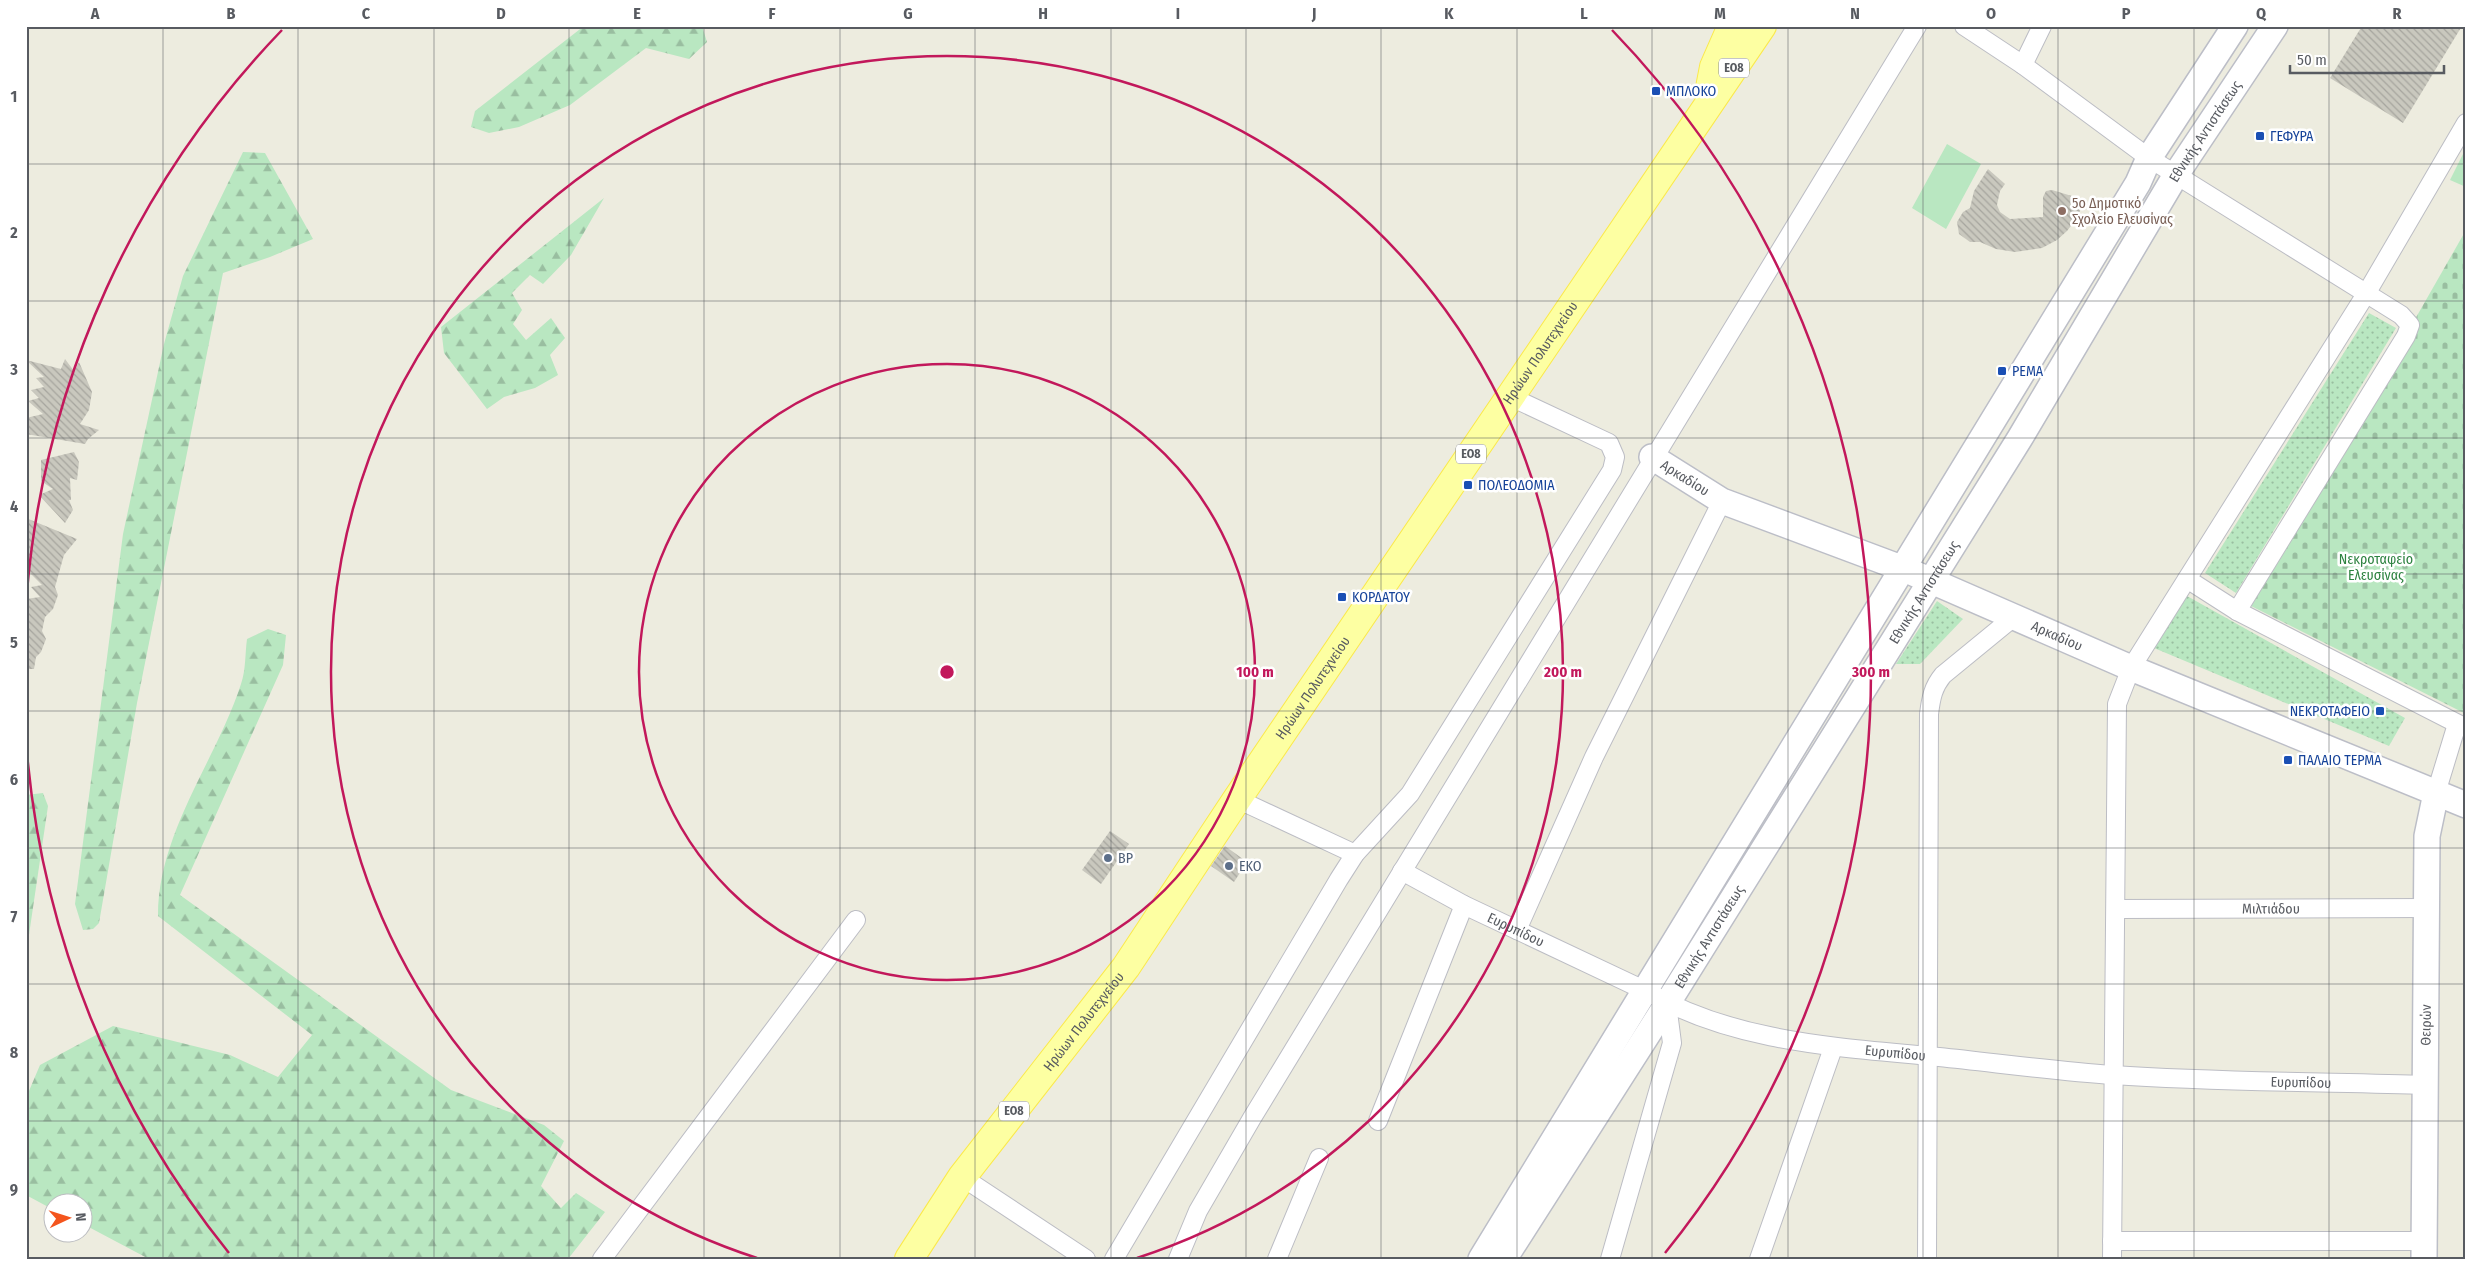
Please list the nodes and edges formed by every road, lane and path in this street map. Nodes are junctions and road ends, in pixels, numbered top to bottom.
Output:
1 (1732, 26) edge
2 (1762, 26) edge
3 (1916, 26) edge
4 (1964, 26) edge
5 (2042, 26) edge
6 (2236, 26) edge
7 (2275, 26) edge
8 (2023, 65) junction
9 (1706, 109) junction
10 (2466, 123) edge
11 (2150, 158) junction
12 (2177, 173) junction
13 (2366, 294) junction
14 (1510, 397) junction
15 (1652, 458) junction
16 (1722, 501) junction
17 (1904, 569) junction
18 (2187, 579) junction
19 (1930, 580) junction
20 (2237, 611) junction
21 (2015, 616) junction
22 (2131, 668) junction
23 (2462, 726) edge
24 (2436, 793) junction
25 (1237, 799) junction
26 (2466, 805) edge
27 (1355, 854) junction
28 (1402, 871) junction
29 (1464, 905) junction
30 (2427, 908) junction
31 (2116, 909) junction
32 (856, 920) dead end
33 (1517, 930) junction
34 (1646, 991) junction
35 (1667, 1004) junction
36 (1833, 1048) junction
37 (1929, 1056) junction
38 (2113, 1075) junction
39 (2427, 1086) junction
40 (1378, 1120) dead end
41 (1319, 1158) dead end
42 (962, 1177) junction
43 (2112, 1241) junction
44 (2424, 1250) edge
45 (1491, 1257) edge
46 (602, 1259) edge
47 (908, 1259) edge
48 (1086, 1259) edge
49 (1114, 1259) edge
50 (1178, 1259) edge
51 (1277, 1259) edge
52 (1610, 1259) edge
53 (1759, 1259) edge
54 (1927, 1259) edge
55 (2112, 1259) edge

1 - 9 main road, Ηρώων Πολυτεχνείου / ΕΟ8
2 - 9 main road, Ηρώων Πολυτεχνείου / ΕΟ8
3 - 15 street
4 - 8 street
5 - 8 street
6 - 11 street, Εθνικής Αντιστάσεως
7 - 12 street, Εθνικής Αντιστάσεως
8 - 11 street
9 - 14 main road, Ηρώων Πολυτεχνείου / ΕΟ8
10 - 13 street
11 - 12 street
11 - 17 street, Εθνικής Αντιστάσεως
12 - 13 street
12 - 19 street, Εθνικής Αντιστάσεως
13 - 18 street
13 - 20 street
14 - 25 main road, Ηρώων Πολυτεχνείου / ΕΟ8
14 - 27 street
15 - 16 street, Αρκαδίου
15 - 28 street
16 - 17 street, Αρκαδίου
16 - 33 street
17 - 19 street, Αρκαδίου
17 - 34 street, Εθνικής Αντιστάσεως
18 - 20 street
18 - 22 street
19 - 21 street, Αρκαδίου
19 - 35 street, Εθνικής Αντιστάσεως
20 - 23 street
21 - 22 street, Αρκαδίου
21 - 37 street
22 - 24 street, Αρκαδίου
22 - 31 street
23 - 24 street
24 - 26 street, Αρκαδίου
24 - 30 street, Θειρών
25 - 27 street
25 - 42 main road, Ηρώων Πολυτεχνείου / ΕΟ8
27 - 49 street
28 - 29 street, Ευρυπίδου
28 - 50 street
29 - 33 street, Ευρυπίδου
29 - 40 street
30 - 31 street, Μιλτιάδου
30 - 39 street, Θειρών
31 - 38 street
32 - 46 street
33 - 34 street, Ευρυπίδου
34 - 35 street, Ευρυπίδου
34 - 45 street, Εθνικής Αντιστάσεως
35 - 36 street, Ευρυπίδου
35 - 45 street, Εθνικής Αντιστάσεως
35 - 52 street
36 - 37 street, Ευρυπίδου
36 - 53 street
37 - 38 street, Ευρυπίδου
37 - 54 street
38 - 39 street, Ευρυπίδου
38 - 43 street
39 - 44 street, Θειρών
41 - 51 street
42 - 47 main road, Ηρώων Πολυτεχνείου / ΕΟ8
42 - 48 street
43 - 44 street
43 - 55 street

